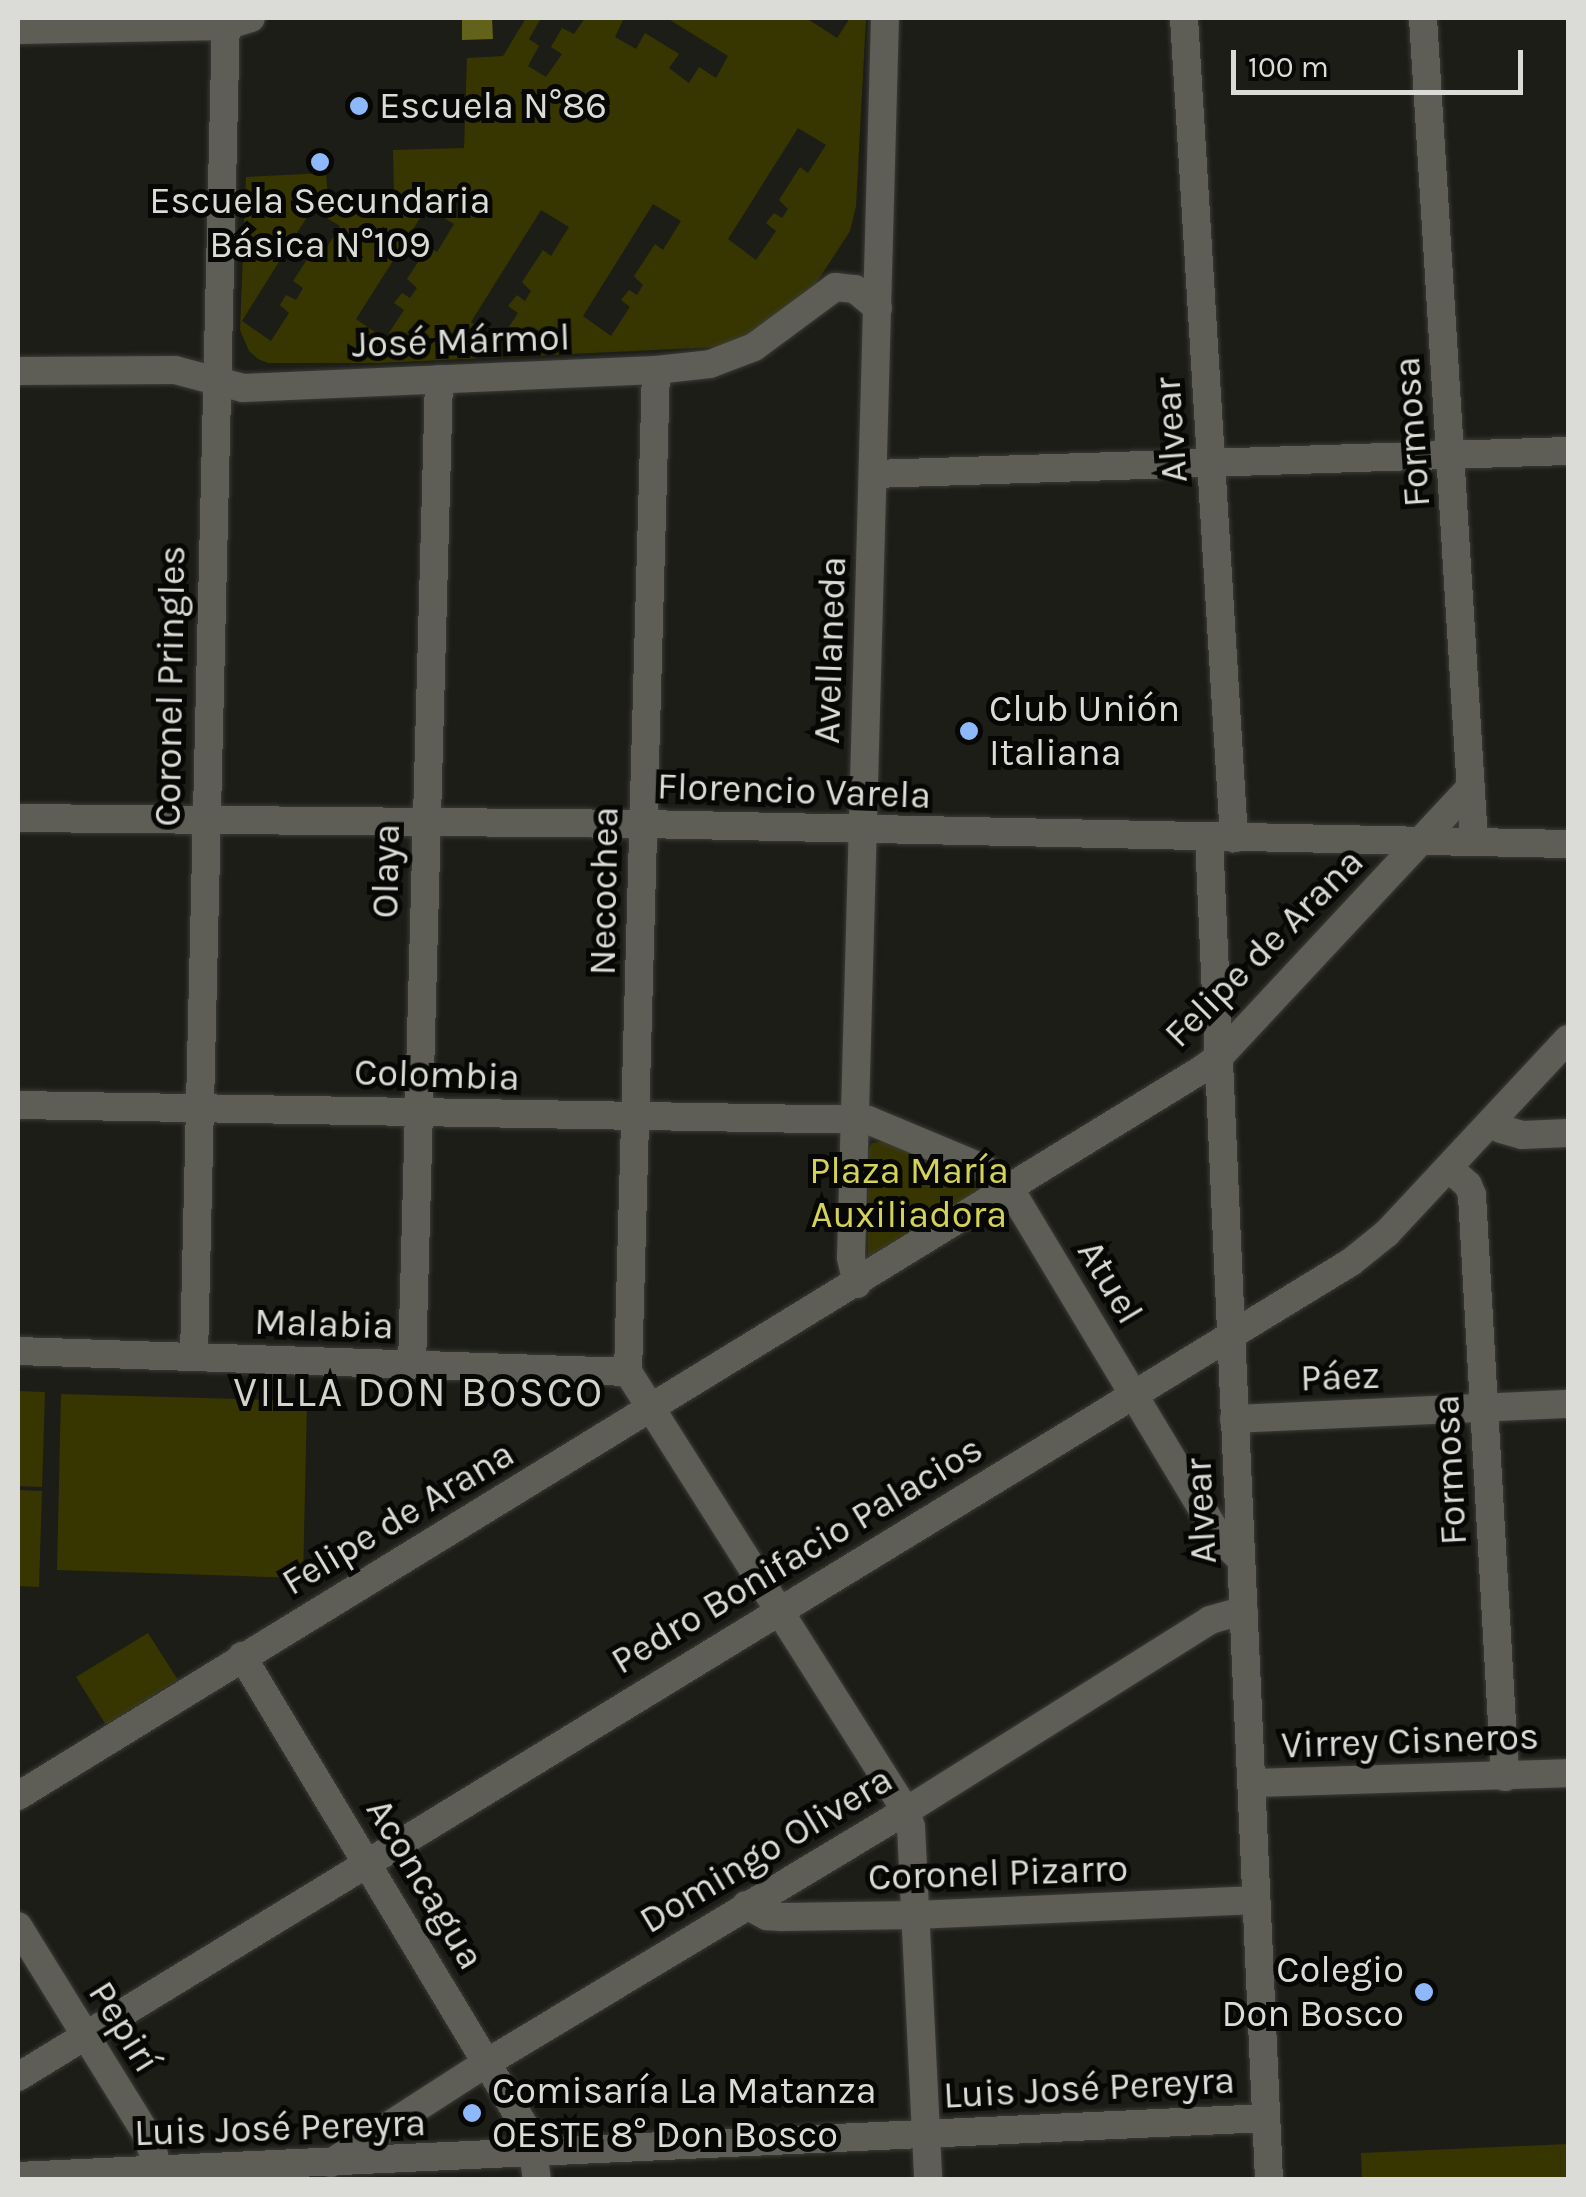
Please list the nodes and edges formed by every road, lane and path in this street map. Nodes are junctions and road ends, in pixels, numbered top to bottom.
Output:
1 (885, 18) edge
2 (1184, 18) edge
3 (1423, 18) edge
4 (234, 20) edge
5 (18, 30) edge
6 (878, 308) junction
7 (656, 370) junction
8 (18, 371) edge
9 (439, 378) junction
10 (214, 380) junction
11 (1568, 451) edge
12 (1452, 456) junction
13 (1210, 461) junction
14 (874, 474) junction
15 (1470, 788) junction
16 (18, 818) edge
17 (205, 820) junction
18 (424, 820) junction
19 (643, 824) junction
20 (862, 831) junction
21 (1222, 838) junction
22 (1421, 840) junction
23 (1474, 841) junction
24 (1568, 844) edge
25 (1568, 1039) edge
26 (1220, 1056) junction
27 (18, 1105) edge
28 (197, 1107) junction
29 (420, 1112) junction
30 (636, 1118) junction
31 (854, 1118) junction
32 (1494, 1120) junction
33 (1568, 1133) edge
34 (1449, 1168) junction
35 (1010, 1189) junction
36 (856, 1284) junction
37 (1230, 1335) junction
38 (18, 1351) edge
39 (194, 1356) junction
40 (412, 1365) junction
41 (628, 1372) junction
42 (1133, 1393) junction
43 (1568, 1404) edge
44 (652, 1407) junction
45 (1484, 1409) junction
46 (1234, 1419) junction
47 (1240, 1558) junction
48 (777, 1610) junction
49 (1244, 1610) junction
50 (242, 1656) junction
51 (1568, 1773) edge
52 (1505, 1777) junction
53 (1253, 1783) junction
54 (18, 1796) edge
55 (906, 1811) junction
56 (368, 1862) junction
57 (1256, 1900) junction
58 (746, 1904) junction
59 (916, 1916) junction
60 (18, 1926) edge
61 (86, 2035) junction
62 (488, 2062) junction
63 (18, 2078) edge
64 (1265, 2118) junction
65 (925, 2133) junction
66 (330, 2164) junction
67 (536, 2167) edge
68 (156, 2175) edge
69 (18, 2176) edge
70 (928, 2180) edge
71 (1269, 2180) edge

1 - 6 street, Avellaneda
2 - 13 street, Alvear
3 - 12 street, Formosa
4 - 5 street
4 - 10 street, Coronel Pringles
6 - 7 street, José Mármol
6 - 14 street, Avellaneda
7 - 9 street, José Mármol
7 - 19 street, Necochea
8 - 10 street, José Mármol
9 - 10 street, José Mármol
9 - 18 street, Olaya
10 - 17 street, Coronel Pringles
11 - 12 street
12 - 13 street
12 - 15 street, Formosa
13 - 14 street
13 - 21 street, Alvear
14 - 20 street, Avellaneda
15 - 22 street, Felipe de Arana
15 - 23 street, Formosa
16 - 17 street, Florencio Varela
17 - 18 street, Florencio Varela
17 - 28 street, Coronel Pringles
18 - 19 street, Florencio Varela
18 - 29 street, Olaya
19 - 20 street, Florencio Varela
19 - 30 street, Necochea
20 - 21 street, Florencio Varela
20 - 31 street, Avellaneda
21 - 22 street, Florencio Varela
21 - 26 street, Alvear
22 - 23 street, Florencio Varela
22 - 26 street, Felipe de Arana
23 - 24 street, Florencio Varela
25 - 32 street, Pedro Bonifacio Palacios
26 - 35 street, Felipe de Arana
26 - 37 street, Alvear
27 - 28 street, Colombia
28 - 29 street, Colombia
28 - 39 street, Coronel Pringles
29 - 30 street, Colombia
29 - 40 street, Olaya
30 - 31 street, Colombia
30 - 41 street, Necochea
31 - 35 street, Atuel
31 - 36 street, Avellaneda
32 - 33 street
32 - 34 street, Pedro Bonifacio Palacios
34 - 37 street, Pedro Bonifacio Palacios
34 - 45 street, Formosa
35 - 36 street, Felipe de Arana
35 - 42 street, Atuel
36 - 44 street, Felipe de Arana
37 - 42 street, Pedro Bonifacio Palacios
37 - 46 street, Alvear
38 - 39 street, Malabia
39 - 40 street, Malabia
40 - 41 street, Malabia
41 - 44 street
42 - 47 street, Atuel
42 - 48 street, Pedro Bonifacio Palacios
43 - 45 street, Páez
44 - 48 street
44 - 50 street, Felipe de Arana
45 - 46 street, Páez
45 - 52 street, Formosa
46 - 47 street, Alvear
47 - 49 street, Alvear
48 - 55 street
48 - 56 street, Pedro Bonifacio Palacios
49 - 53 street, Alvear
49 - 55 street, Domingo Olivera
50 - 54 street, Felipe de Arana
50 - 56 street, Aconcagua
51 - 52 street, Virrey Cisneros
52 - 53 street, Virrey Cisneros
53 - 57 street, Alvear
55 - 58 street, Domingo Olivera
55 - 59 street
56 - 61 street, Pedro Bonifacio Palacios
56 - 62 street, Aconcagua
57 - 59 street, Coronel Pizarro
57 - 64 street, Alvear
58 - 59 street, Coronel Pizarro
58 - 62 street, Domingo Olivera
59 - 65 street
60 - 61 street, Pepirí
61 - 63 street, Pedro Bonifacio Palacios
61 - 68 street, Pepirí
62 - 66 street, Domingo Olivera
62 - 67 street, Aconcagua
64 - 65 street, Luis José Pereyra
64 - 71 street, Alvear
65 - 67 street, Luis José Pereyra
65 - 70 street
66 - 67 street, Luis José Pereyra
66 - 68 street, Luis José Pereyra
68 - 69 street, Luis José Pereyra

